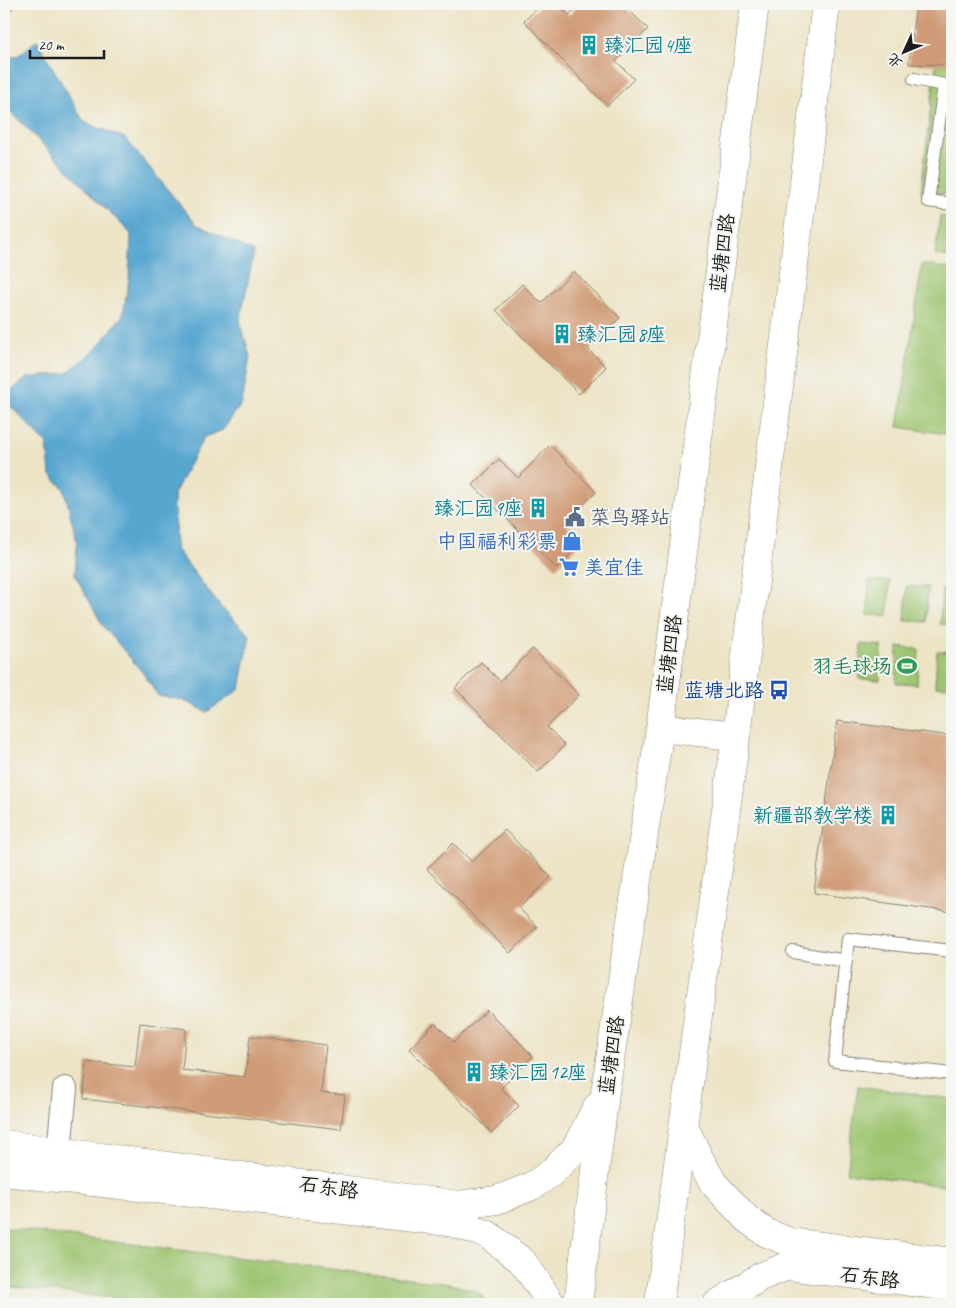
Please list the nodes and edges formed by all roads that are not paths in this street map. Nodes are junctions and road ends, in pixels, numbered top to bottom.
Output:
1 (7, 4) edge
2 (755, 4) edge
3 (826, 4) edge
4 (4, 8) edge
5 (914, 79) dead end
6 (952, 204) edge
7 (660, 728) junction
8 (736, 736) junction
9 (952, 950) edge
10 (793, 952) dead end
11 (846, 961) junction
12 (952, 1074) edge
13 (66, 1089) dead end
14 (605, 1093) junction
15 (684, 1126) junction
16 (4, 1144) edge
17 (59, 1151) junction
18 (4, 1172) edge
19 (789, 1254) junction
20 (952, 1262) edge
21 (952, 1287) edge
22 (551, 1304) edge
23 (578, 1304) edge
24 (659, 1304) edge
25 (717, 1304) edge

1 - 4 lane
2 - 7 main road, 蓝塘四路
3 - 8 main road
5 - 6 lane
7 - 8 main road
7 - 14 main road, 蓝塘四路
8 - 15 main road
9 - 11 lane
10 - 11 lane
11 - 12 lane
13 - 17 street
14 - 17 main road, 石东路
14 - 23 main road, 蓝塘四路
15 - 19 main road
15 - 24 main road
16 - 17 main road, 石东路
18 - 22 main road, 石东路
19 - 20 main road, 石东路
19 - 21 main road, 石东路
19 - 25 main road

